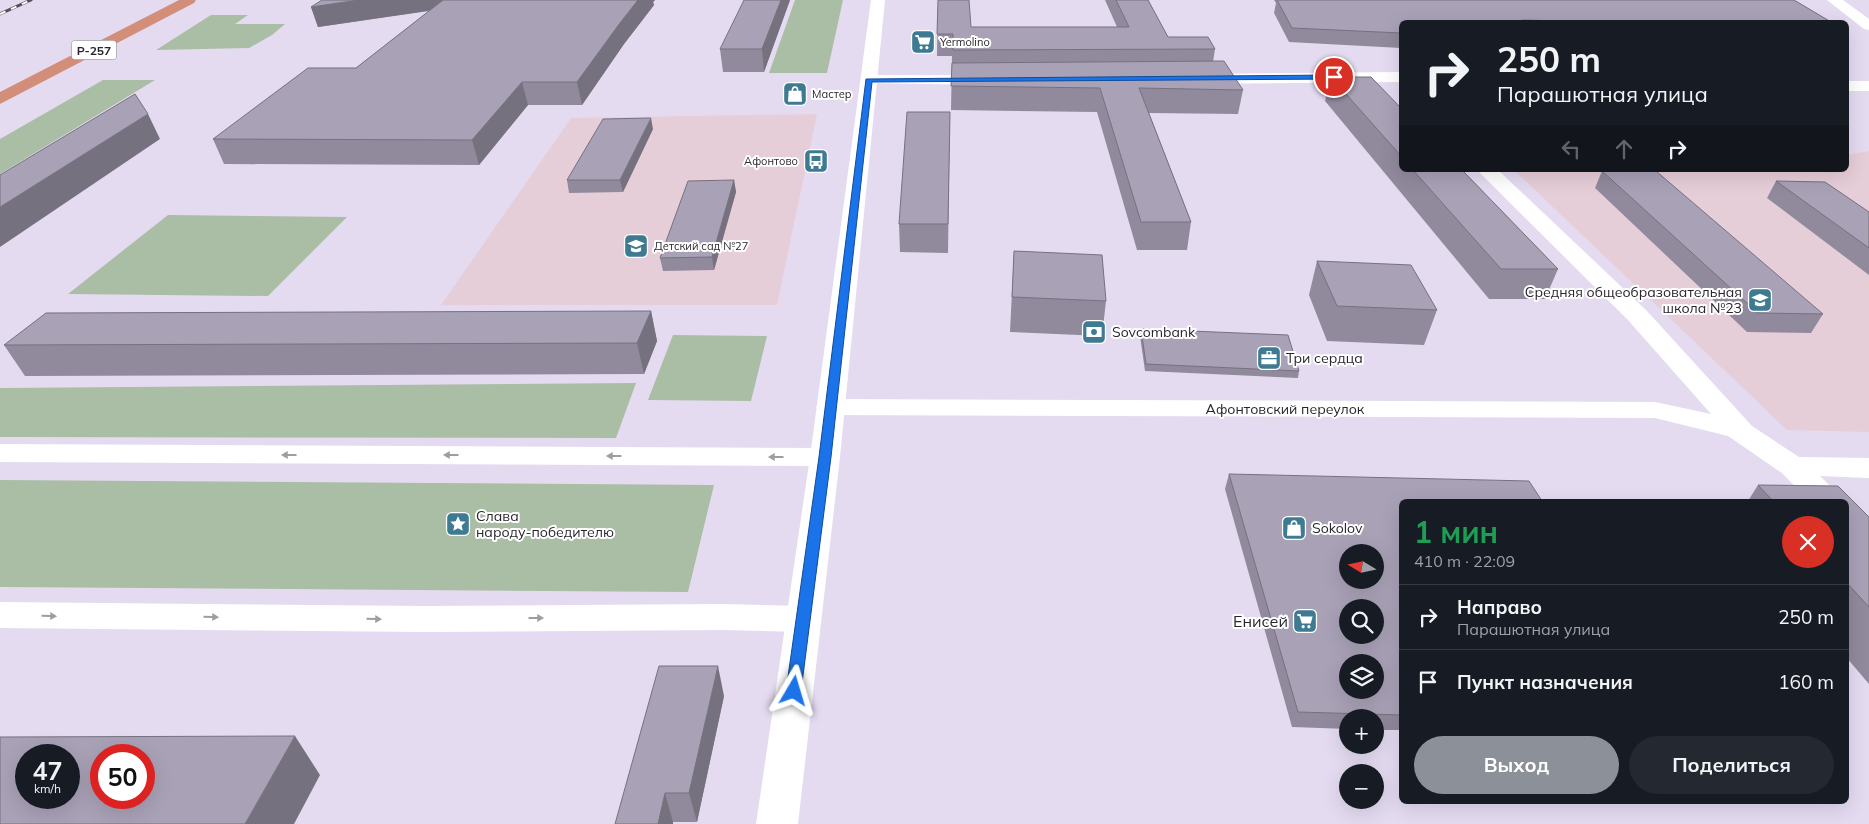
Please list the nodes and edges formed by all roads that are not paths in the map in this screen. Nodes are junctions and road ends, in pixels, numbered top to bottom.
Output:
1 (189, 0) edge
2 (878, 0) edge
3 (1834, 0) edge
4 (1869, 26) edge
5 (869, 80) junction
6 (1008, 80) edge
7 (1185, 80) edge
8 (1398, 80) edge
9 (1849, 86) edge
10 (1869, 86) edge
11 (0, 100) edge
12 (1489, 172) edge
13 (830, 407) junction
14 (1737, 429) junction
15 (0, 453) edge
16 (825, 457) junction
17 (1792, 466) junction
18 (1869, 468) edge
19 (1825, 499) edge
20 (0, 615) edge
21 (803, 619) junction
22 (777, 824) edge

1 - 11 highway, Р-257
2 - 5 street
3 - 4 street
5 - 6 street
5 - 13 street
7 - 8 street
9 - 10 street
12 - 14 street, Афонтовский переулок
13 - 14 street, Афонтовский переулок
13 - 16 street
14 - 17 street, Афонтовский переулок
16 -> 15 street
16 - 21 street
17 - 18 street
17 - 19 street, Афонтовский переулок
20 -> 21 street
21 - 22 street

